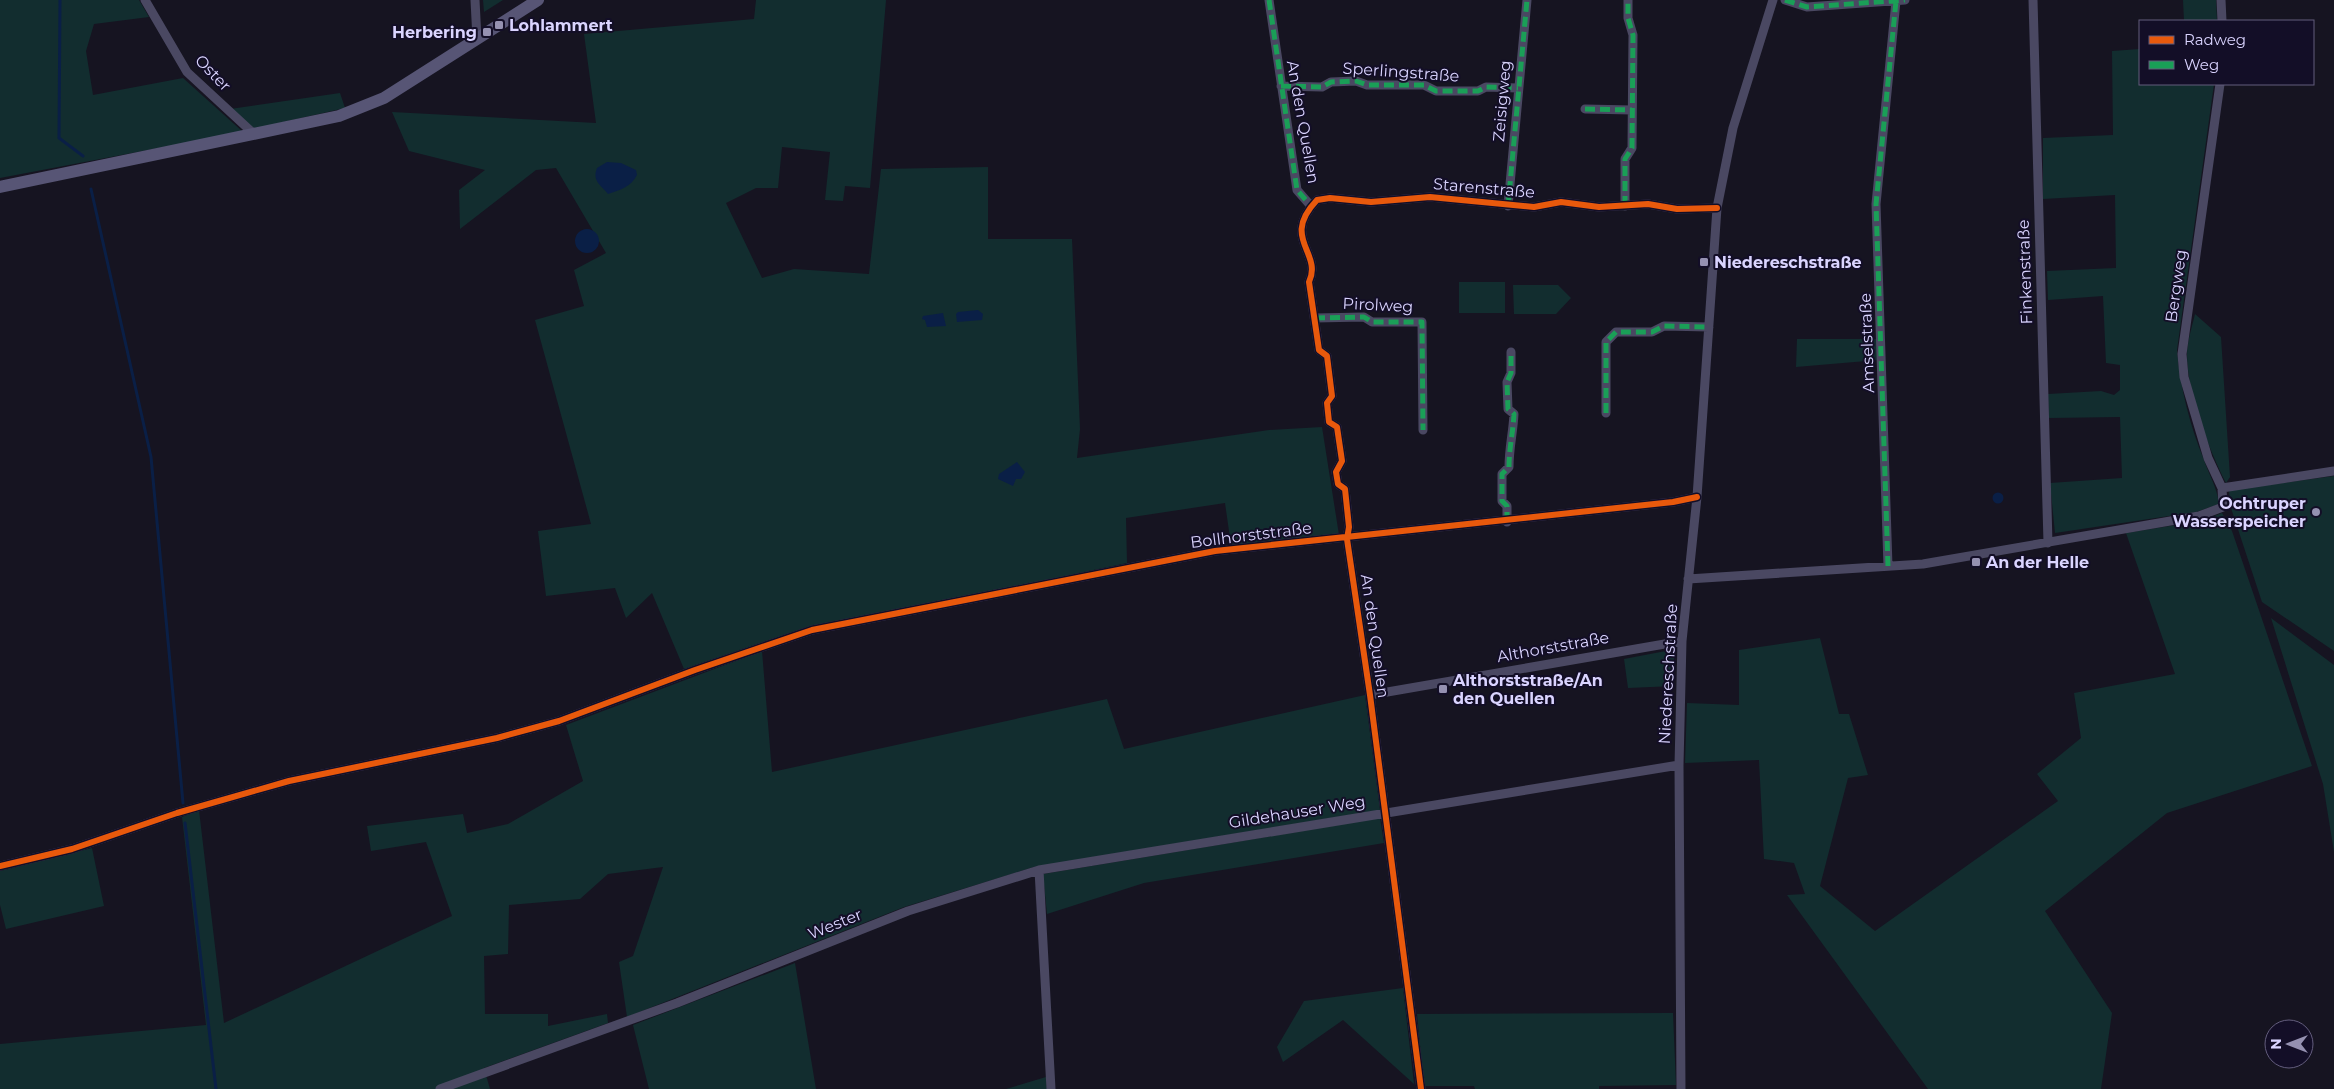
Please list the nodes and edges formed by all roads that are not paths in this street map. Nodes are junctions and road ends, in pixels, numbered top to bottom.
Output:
1 (145, 0) edge
2 (475, 0) edge
3 (538, 0) edge
4 (1269, 0) edge
5 (1527, 0) edge
6 (1628, 0) edge
7 (1773, 0) edge
8 (1785, 0) edge
9 (1905, 0) edge
10 (2033, 0) edge
11 (2220, 0) edge
12 (1896, 1) edge
13 (2222, 20) edge
14 (477, 38) junction
15 (2220, 85) edge
16 (1282, 86) junction
17 (1518, 88) junction
18 (1585, 109) dead end
19 (1632, 110) junction
20 (254, 134) junction
21 (0, 187) edge
22 (1311, 206) junction
23 (1508, 206) junction
24 (1625, 206) junction
25 (1716, 208) junction
26 (1315, 318) junction
27 (1709, 327) junction
28 (1512, 352) dead end
29 (1606, 413) dead end
30 (1423, 430) dead end
31 (2334, 472) edge
32 (2222, 488) junction
33 (1697, 497) junction
34 (1507, 522) junction
35 (1347, 539) junction
36 (2048, 543) junction
37 (1888, 566) junction
38 (1688, 579) junction
39 (1682, 641) junction
40 (1370, 695) junction
41 (1679, 765) junction
42 (1386, 813) junction
43 (0, 866) edge
44 (1039, 870) junction
45 (440, 1089) edge
46 (1051, 1089) edge
47 (1421, 1089) edge
48 (1681, 1089) edge

1 - 20 street, Oster
2 - 14 street
3 - 14 main road
4 - 16 street, An den Quellen
5 - 17 street, Zeisigweg
6 - 19 street
7 - 25 street, Niedereschstraße
8 - 12 street
9 - 12 street
10 - 36 street, Finkenstraße
11 - 13 street
12 - 37 street, Amselstraße
14 - 20 main road
15 - 32 street, Bergweg
16 - 17 street, Sperlingstraße
16 - 22 street, An den Quellen
17 - 23 street, Zeisigweg
18 - 19 street
19 - 24 street
20 - 21 main road
22 - 23 street, Starenstraße
22 - 26 street, An den Quellen
23 - 24 street, Starenstraße
24 - 25 street, Starenstraße
25 - 27 street, Niedereschstraße
26 - 30 street, Pirolweg
26 - 35 street, An den Quellen
27 - 29 street
27 - 33 street, Niedereschstraße
28 - 34 street
31 - 32 street
32 - 36 street
33 - 34 street, Bollhorststraße
33 - 38 street, Niedereschstraße
34 - 35 street, Bollhorststraße
35 - 40 street, An den Quellen
35 - 43 street, Bollhorststraße
36 - 37 street
37 - 38 street
38 - 39 street, Niedereschstraße
39 - 40 street, Althorststraße
39 - 41 street, Niedereschstraße
40 - 42 street, An den Quellen
41 - 42 street, Gildehauser Weg
41 - 48 street, Niedereschstraße
42 - 44 street, Gildehauser Weg
42 - 47 street, An den Quellen
44 - 45 street, Wester
44 - 46 street

